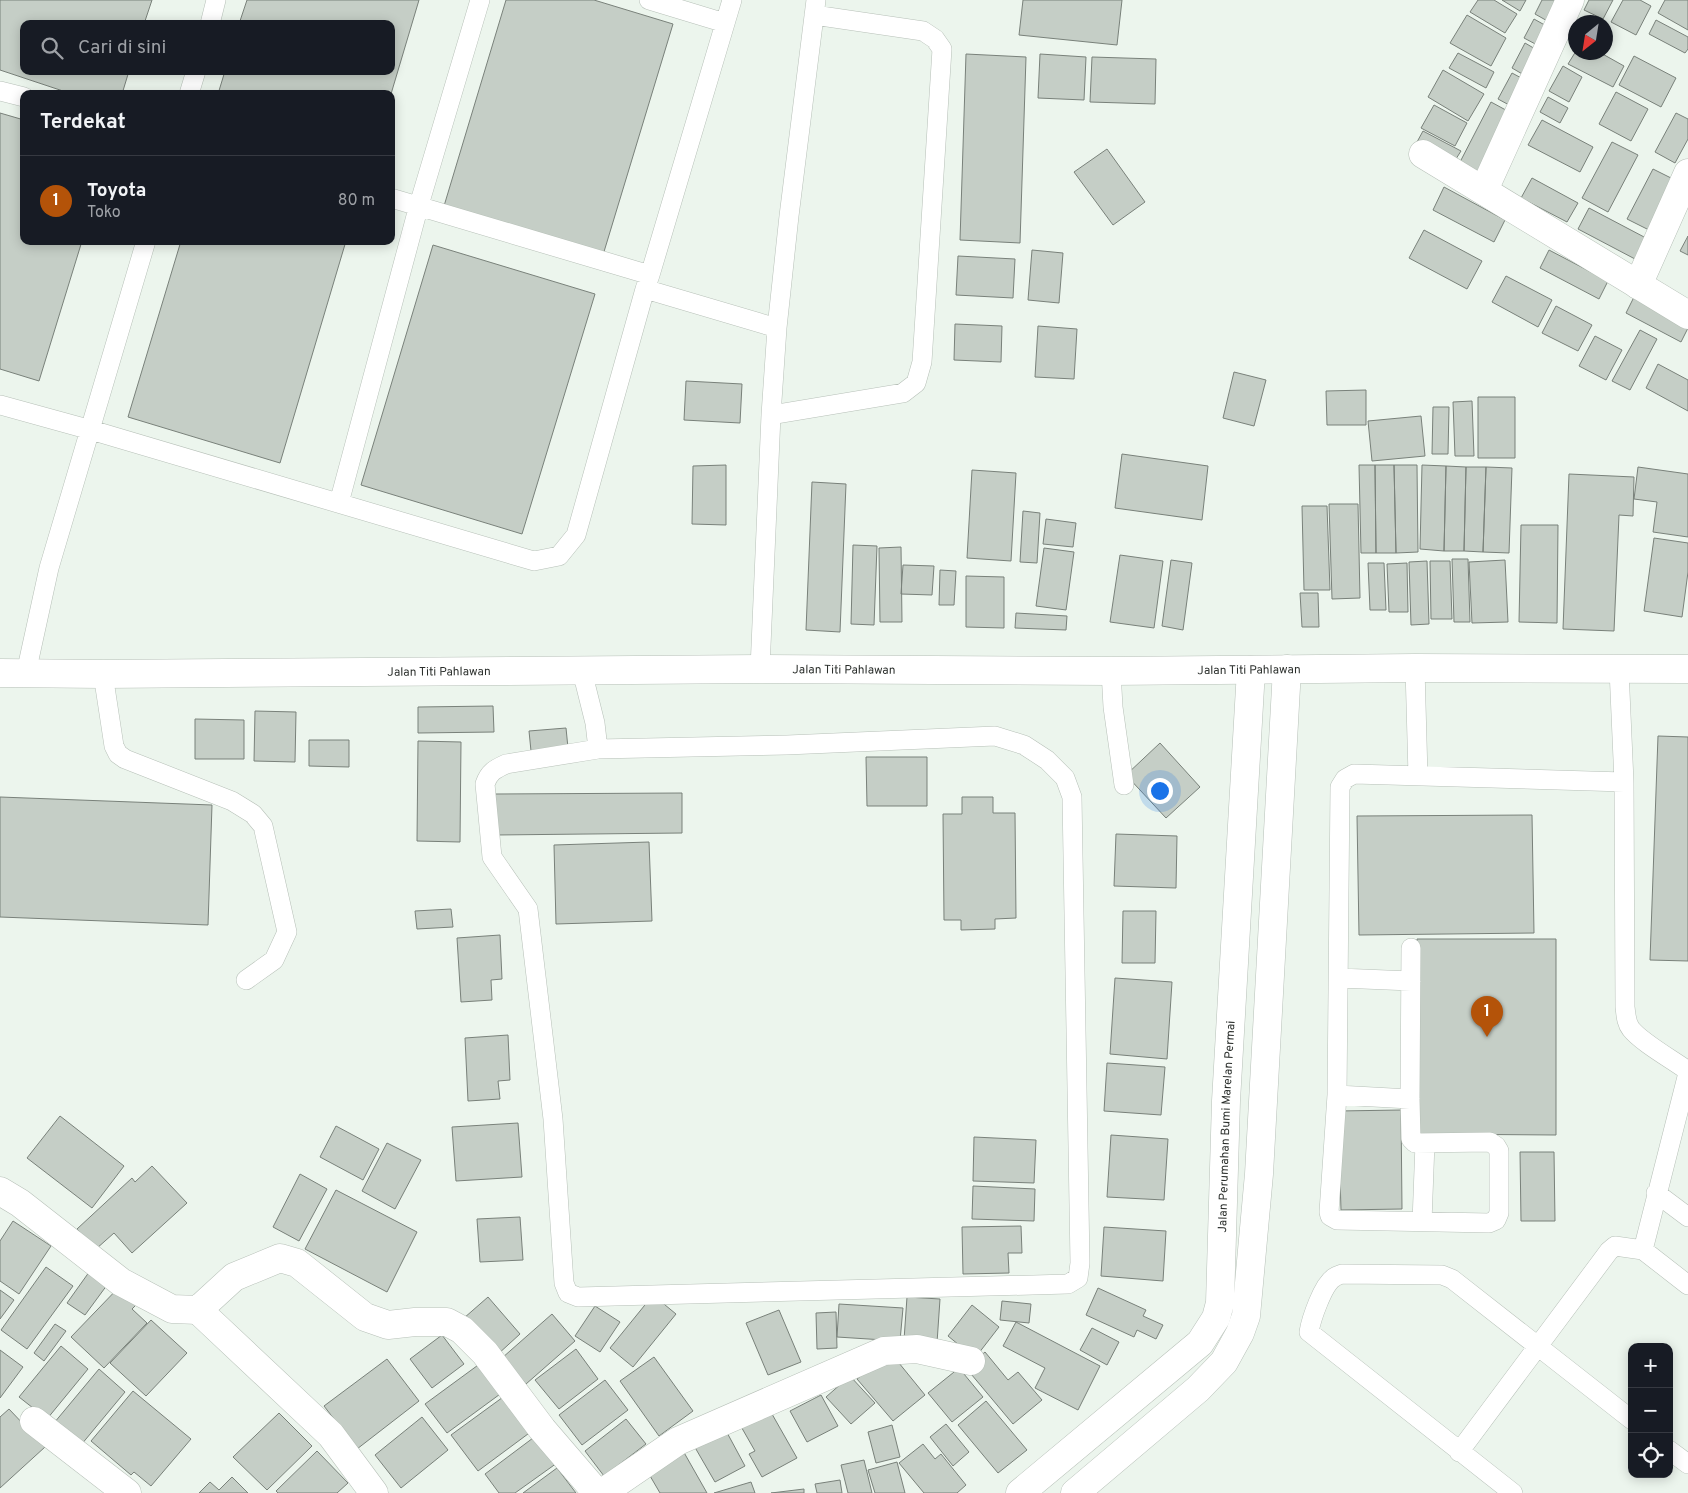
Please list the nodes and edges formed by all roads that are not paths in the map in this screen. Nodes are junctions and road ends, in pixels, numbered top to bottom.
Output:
1 (216, 0) edge
2 (480, 0) edge
3 (649, 0) edge
4 (732, 0) edge
5 (1570, 0) edge
6 (815, 8) edge
7 (211, 20) edge
8 (725, 22) junction
9 (195, 75) edge
10 (190, 90) edge
11 (0, 91) edge
12 (20, 96) edge
13 (1423, 154) dead end
14 (1688, 173) edge
15 (1484, 190) junction
16 (395, 199) edge
17 (418, 205) junction
18 (145, 245) edge
19 (647, 282) junction
20 (1638, 285) junction
21 (1688, 315) edge
22 (777, 328) junction
23 (0, 404) edge
24 (770, 415) junction
25 (91, 430) junction
26 (339, 503) junction
27 (760, 668) junction
28 (1414, 668) junction
29 (1287, 669) junction
30 (1619, 669) junction
31 (1688, 669) edge
32 (1252, 670) junction
33 (582, 671) junction
34 (1111, 671) junction
35 (13, 673) edge
36 (103, 674) junction
37 (598, 749) junction
38 (1418, 776) junction
39 (1624, 782) junction
40 (1124, 785) dead end
41 (1411, 948) dead end
42 (1338, 978) junction
43 (246, 980) dead end
44 (1411, 981) junction
45 (1688, 1072) edge
46 (1337, 1095) junction
47 (1410, 1099) junction
48 (1425, 1143) junction
49 (0, 1191) edge
50 (1656, 1193) junction
51 (1688, 1217) edge
52 (1422, 1222) junction
53 (1643, 1250) junction
54 (1688, 1285) edge
55 (198, 1310) junction
56 (1216, 1318) junction
57 (1240, 1333) junction
58 (1538, 1346) junction
59 (971, 1361) dead end
60 (1628, 1417) edge
61 (34, 1421) dead end
62 (1459, 1452) junction
63 (1673, 1453) edge
64 (1688, 1464) edge
65 (127, 1493) edge
66 (374, 1493) edge
67 (597, 1493) edge
68 (602, 1493) edge
69 (1020, 1493) edge
70 (1075, 1493) edge
71 (1513, 1493) edge

1 - 7 lane
2 - 17 lane
3 - 8 lane
4 - 8 lane
5 - 15 street
6 - 22 lane
6 - 24 lane
8 - 19 lane
9 - 10 lane
11 - 12 lane
13 - 15 street
14 - 20 street
15 - 20 street
16 - 17 lane
17 - 19 lane
17 - 26 lane
18 - 25 lane
19 - 22 lane
19 - 26 lane
20 - 21 street
22 - 24 lane
23 - 25 lane
24 - 27 lane
25 - 26 lane
25 - 35 lane
27 - 33 street, Jalan Titi Pahlawan
27 - 34 street, Jalan Titi Pahlawan
28 - 29 street, Jalan Titi Pahlawan
28 - 30 street, Jalan Titi Pahlawan
28 - 38 lane
29 - 32 street, Jalan Titi Pahlawan
29 - 57 street
30 - 31 street, Jalan Titi Pahlawan
30 - 39 lane
32 - 34 street, Jalan Titi Pahlawan
32 - 56 street, Jalan Perumahan Bumi Marelan Permai
33 - 36 street, Jalan Titi Pahlawan
33 - 37 lane
34 - 40 lane
35 - 36 street, Jalan Titi Pahlawan
36 - 43 lane
37 - 37 lane
38 - 39 lane
38 - 42 lane
39 - 45 lane
41 - 44 lane
42 - 44 lane
42 - 46 lane
44 - 47 lane
45 - 50 lane
46 - 47 lane
46 - 52 lane
47 - 48 lane
48 - 52 lane
48 - 52 lane
49 - 55 street
50 - 51 lane
50 - 53 lane
53 - 54 lane
53 - 58 lane
55 - 66 street
55 - 67 street
56 - 57 street
56 - 69 street, Jalan Perumahan Bumi Marelan Permai
57 - 70 street
58 - 60 lane
58 - 62 lane
58 - 62 lane
59 - 68 street
61 - 65 street
62 - 71 lane
63 - 64 lane

